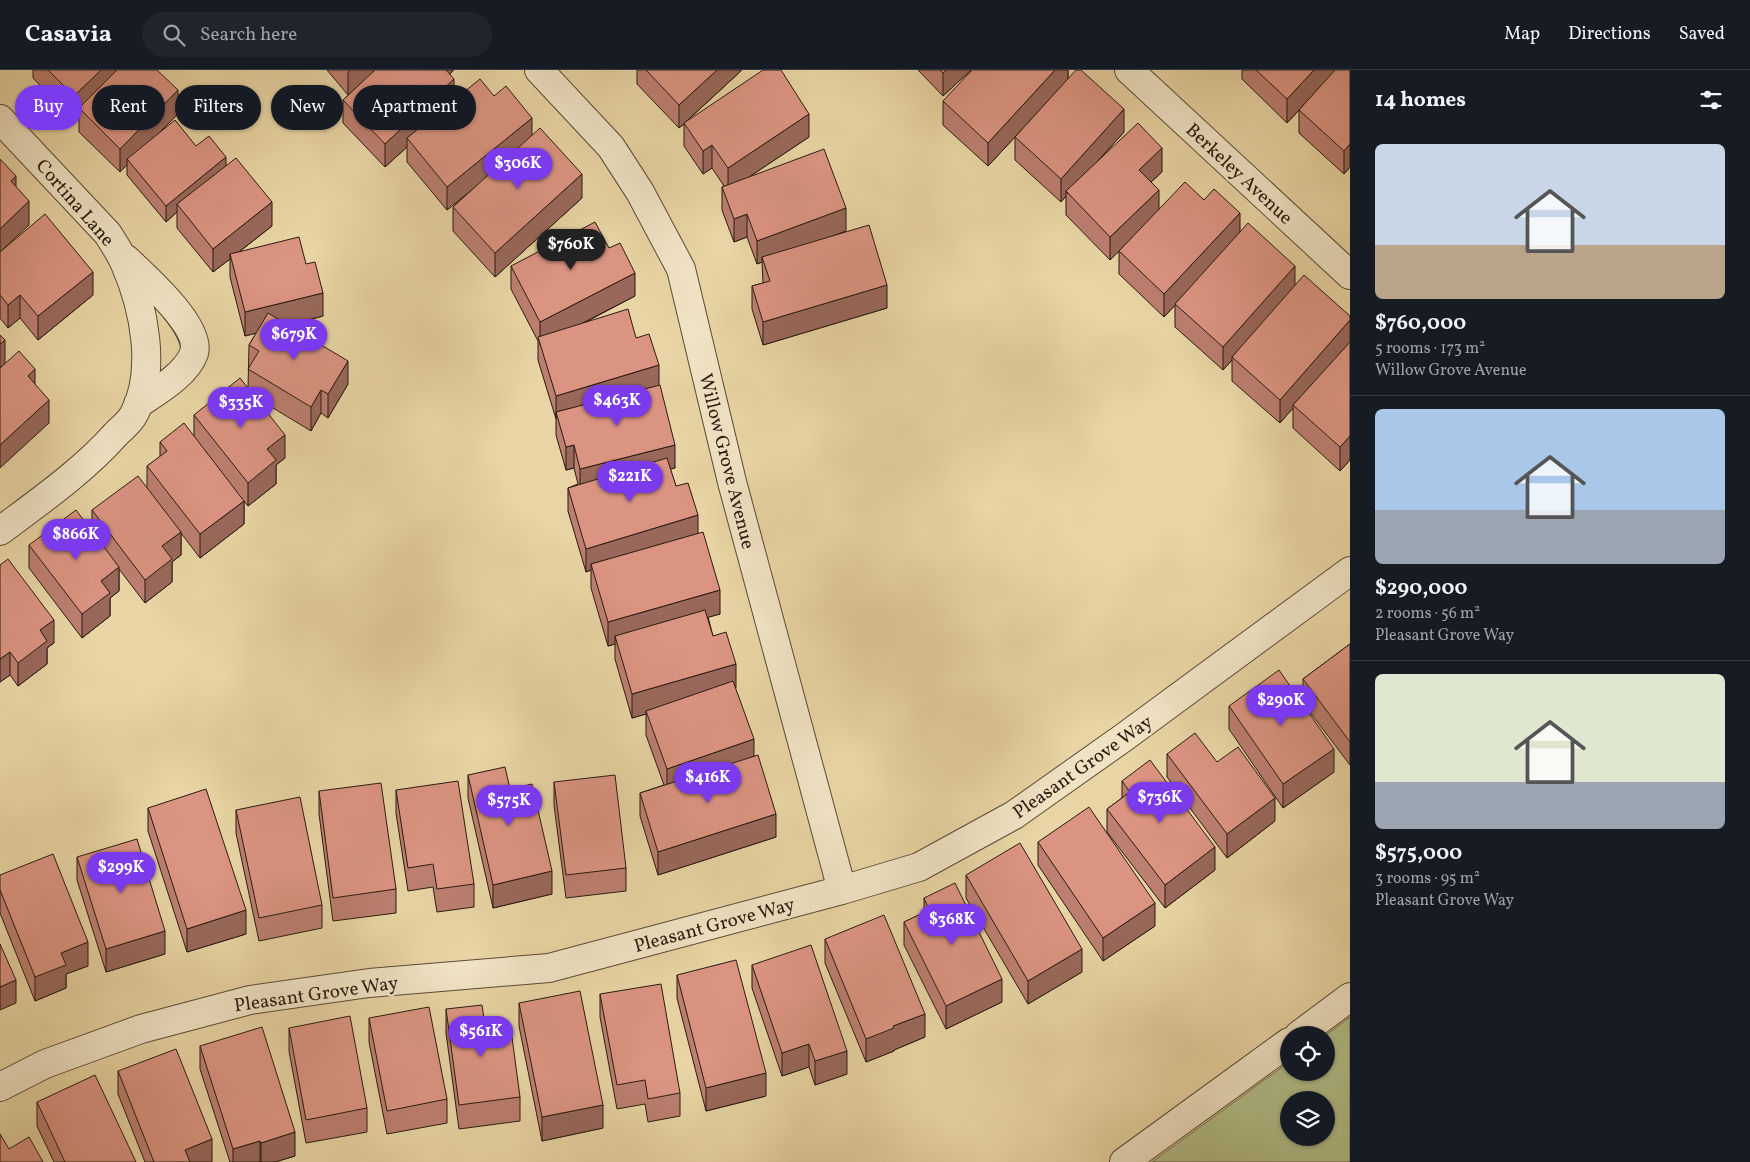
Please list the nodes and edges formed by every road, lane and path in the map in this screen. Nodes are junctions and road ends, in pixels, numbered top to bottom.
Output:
1 (539, 70) edge
2 (1129, 70) edge
3 (0, 118) edge
4 (118, 251) junction
5 (1350, 275) edge
6 (138, 404) junction
7 (0, 531) edge
8 (1350, 571) edge
9 (842, 890) junction
10 (1350, 997) edge
11 (1311, 1026) edge
12 (1280, 1049) edge
13 (0, 1087) edge
14 (1124, 1162) edge

1 - 9 street, Willow Grove Avenue
2 - 5 street, Berkeley Avenue
3 - 4 street, Cortina Lane
4 - 6 street, Cortina Lane
4 - 6 street
6 - 7 street, Cortina Lane
8 - 9 street, Pleasant Grove Way
9 - 13 street, Pleasant Grove Way
10 - 11 street
12 - 14 street

